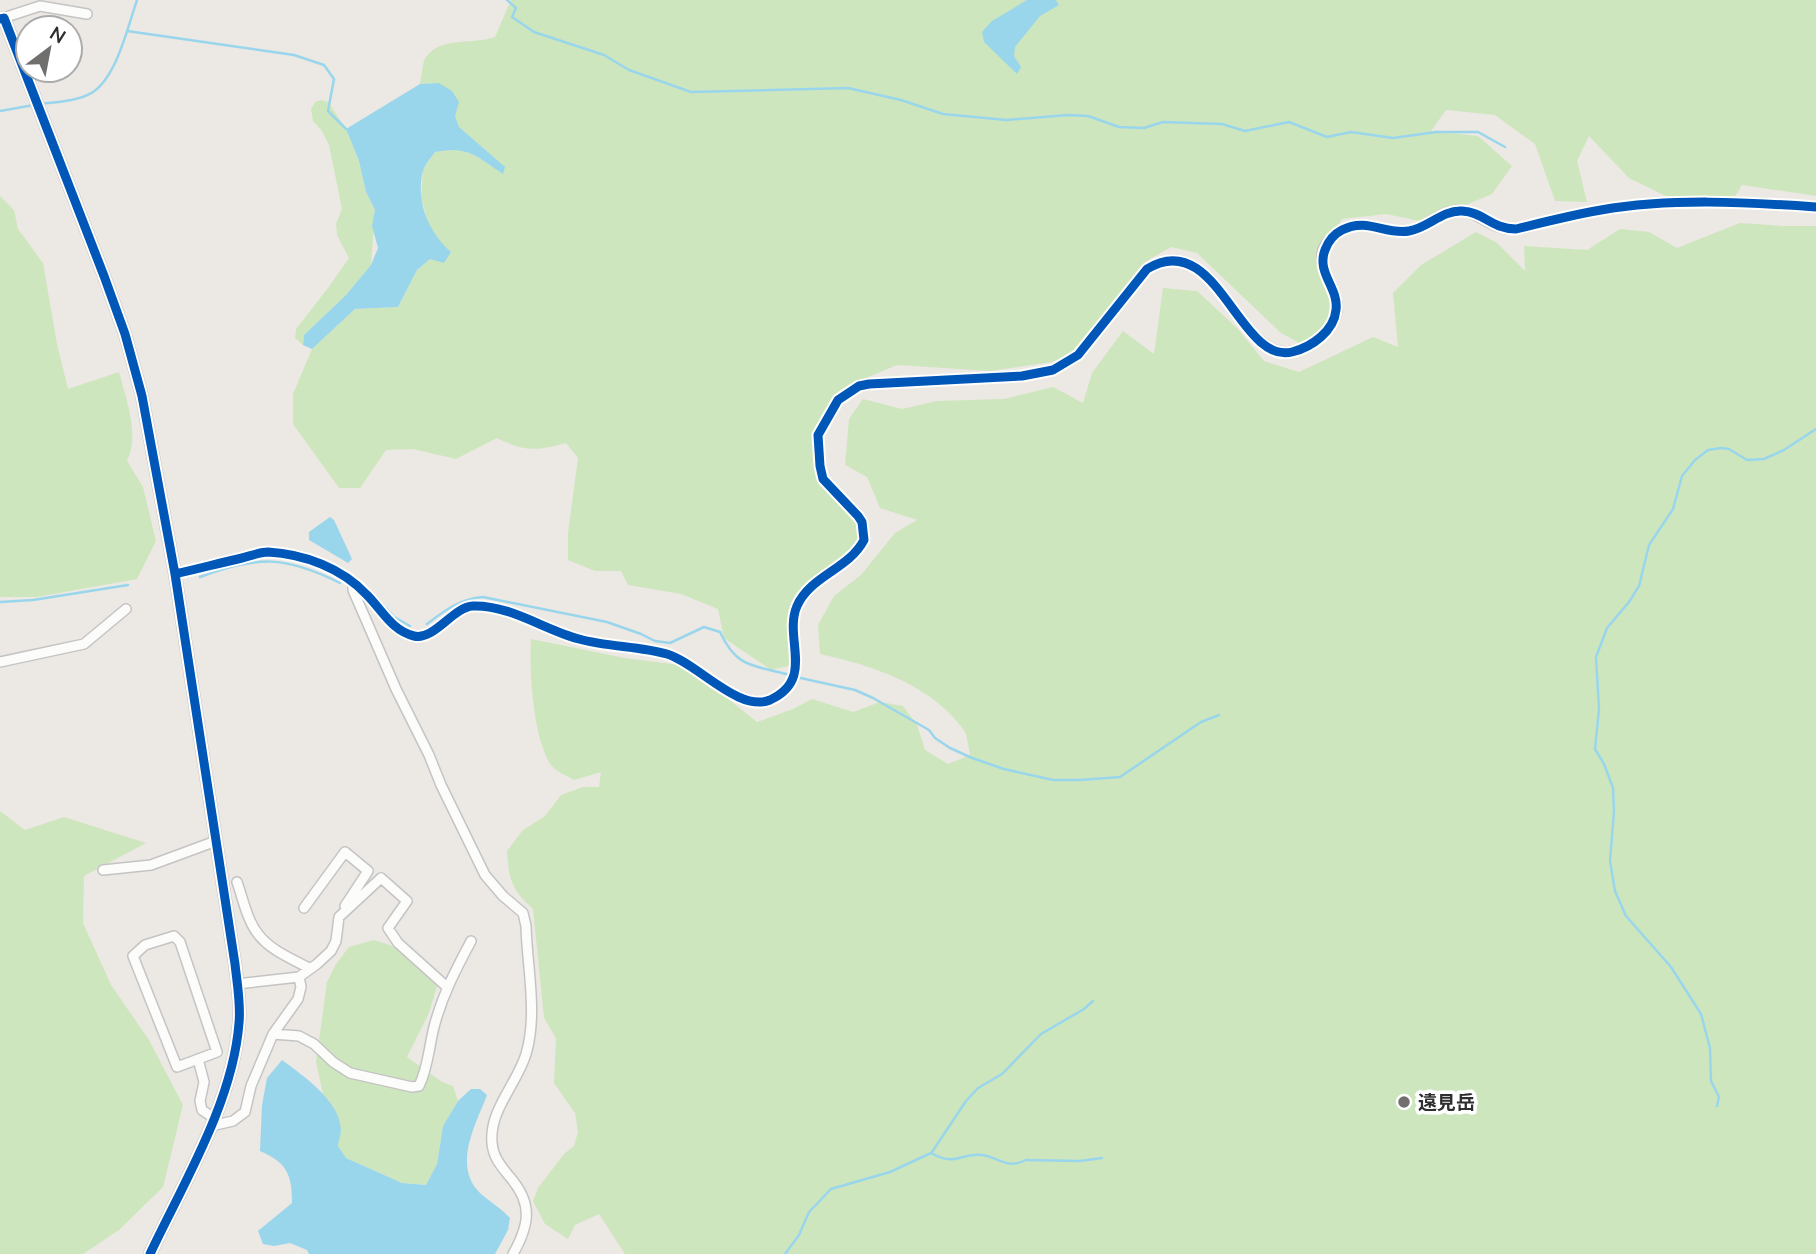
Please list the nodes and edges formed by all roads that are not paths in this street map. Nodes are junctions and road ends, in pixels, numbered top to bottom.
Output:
1 (87, 14) dead end
2 (2, 18) edge
3 (1755, 202) tunnel mouth
4 (1622, 207) tunnel mouth
5 (1816, 207) edge
6 (175, 574) junction
7 (353, 582) junction
8 (126, 610) dead end
9 (0, 662) edge
10 (216, 841) junction
11 (103, 870) dead end
12 (237, 882) dead end
13 (304, 908) dead end
14 (339, 916) junction
15 (471, 941) dead end
16 (309, 968) junction
17 (299, 977) junction
18 (237, 984) junction
19 (447, 987) junction
20 (273, 1034) junction
21 (198, 1059) junction
22 (213, 1122) junction
23 (150, 1254) edge
24 (513, 1254) edge

1 - 2 street
2 - 6 street
3 - 5 street
4 - 7 street
6 - 7 street
6 - 10 street
7 - 24 street
8 - 9 street
10 - 11 street
10 - 18 street
12 - 16 street
13 - 14 street
14 - 16 street
14 - 19 street
15 - 19 street
16 - 17 street
17 - 18 street
17 - 20 street
18 - 22 street
19 - 20 street
20 - 22 street
21 - 21 street
21 - 22 street
22 - 23 street

